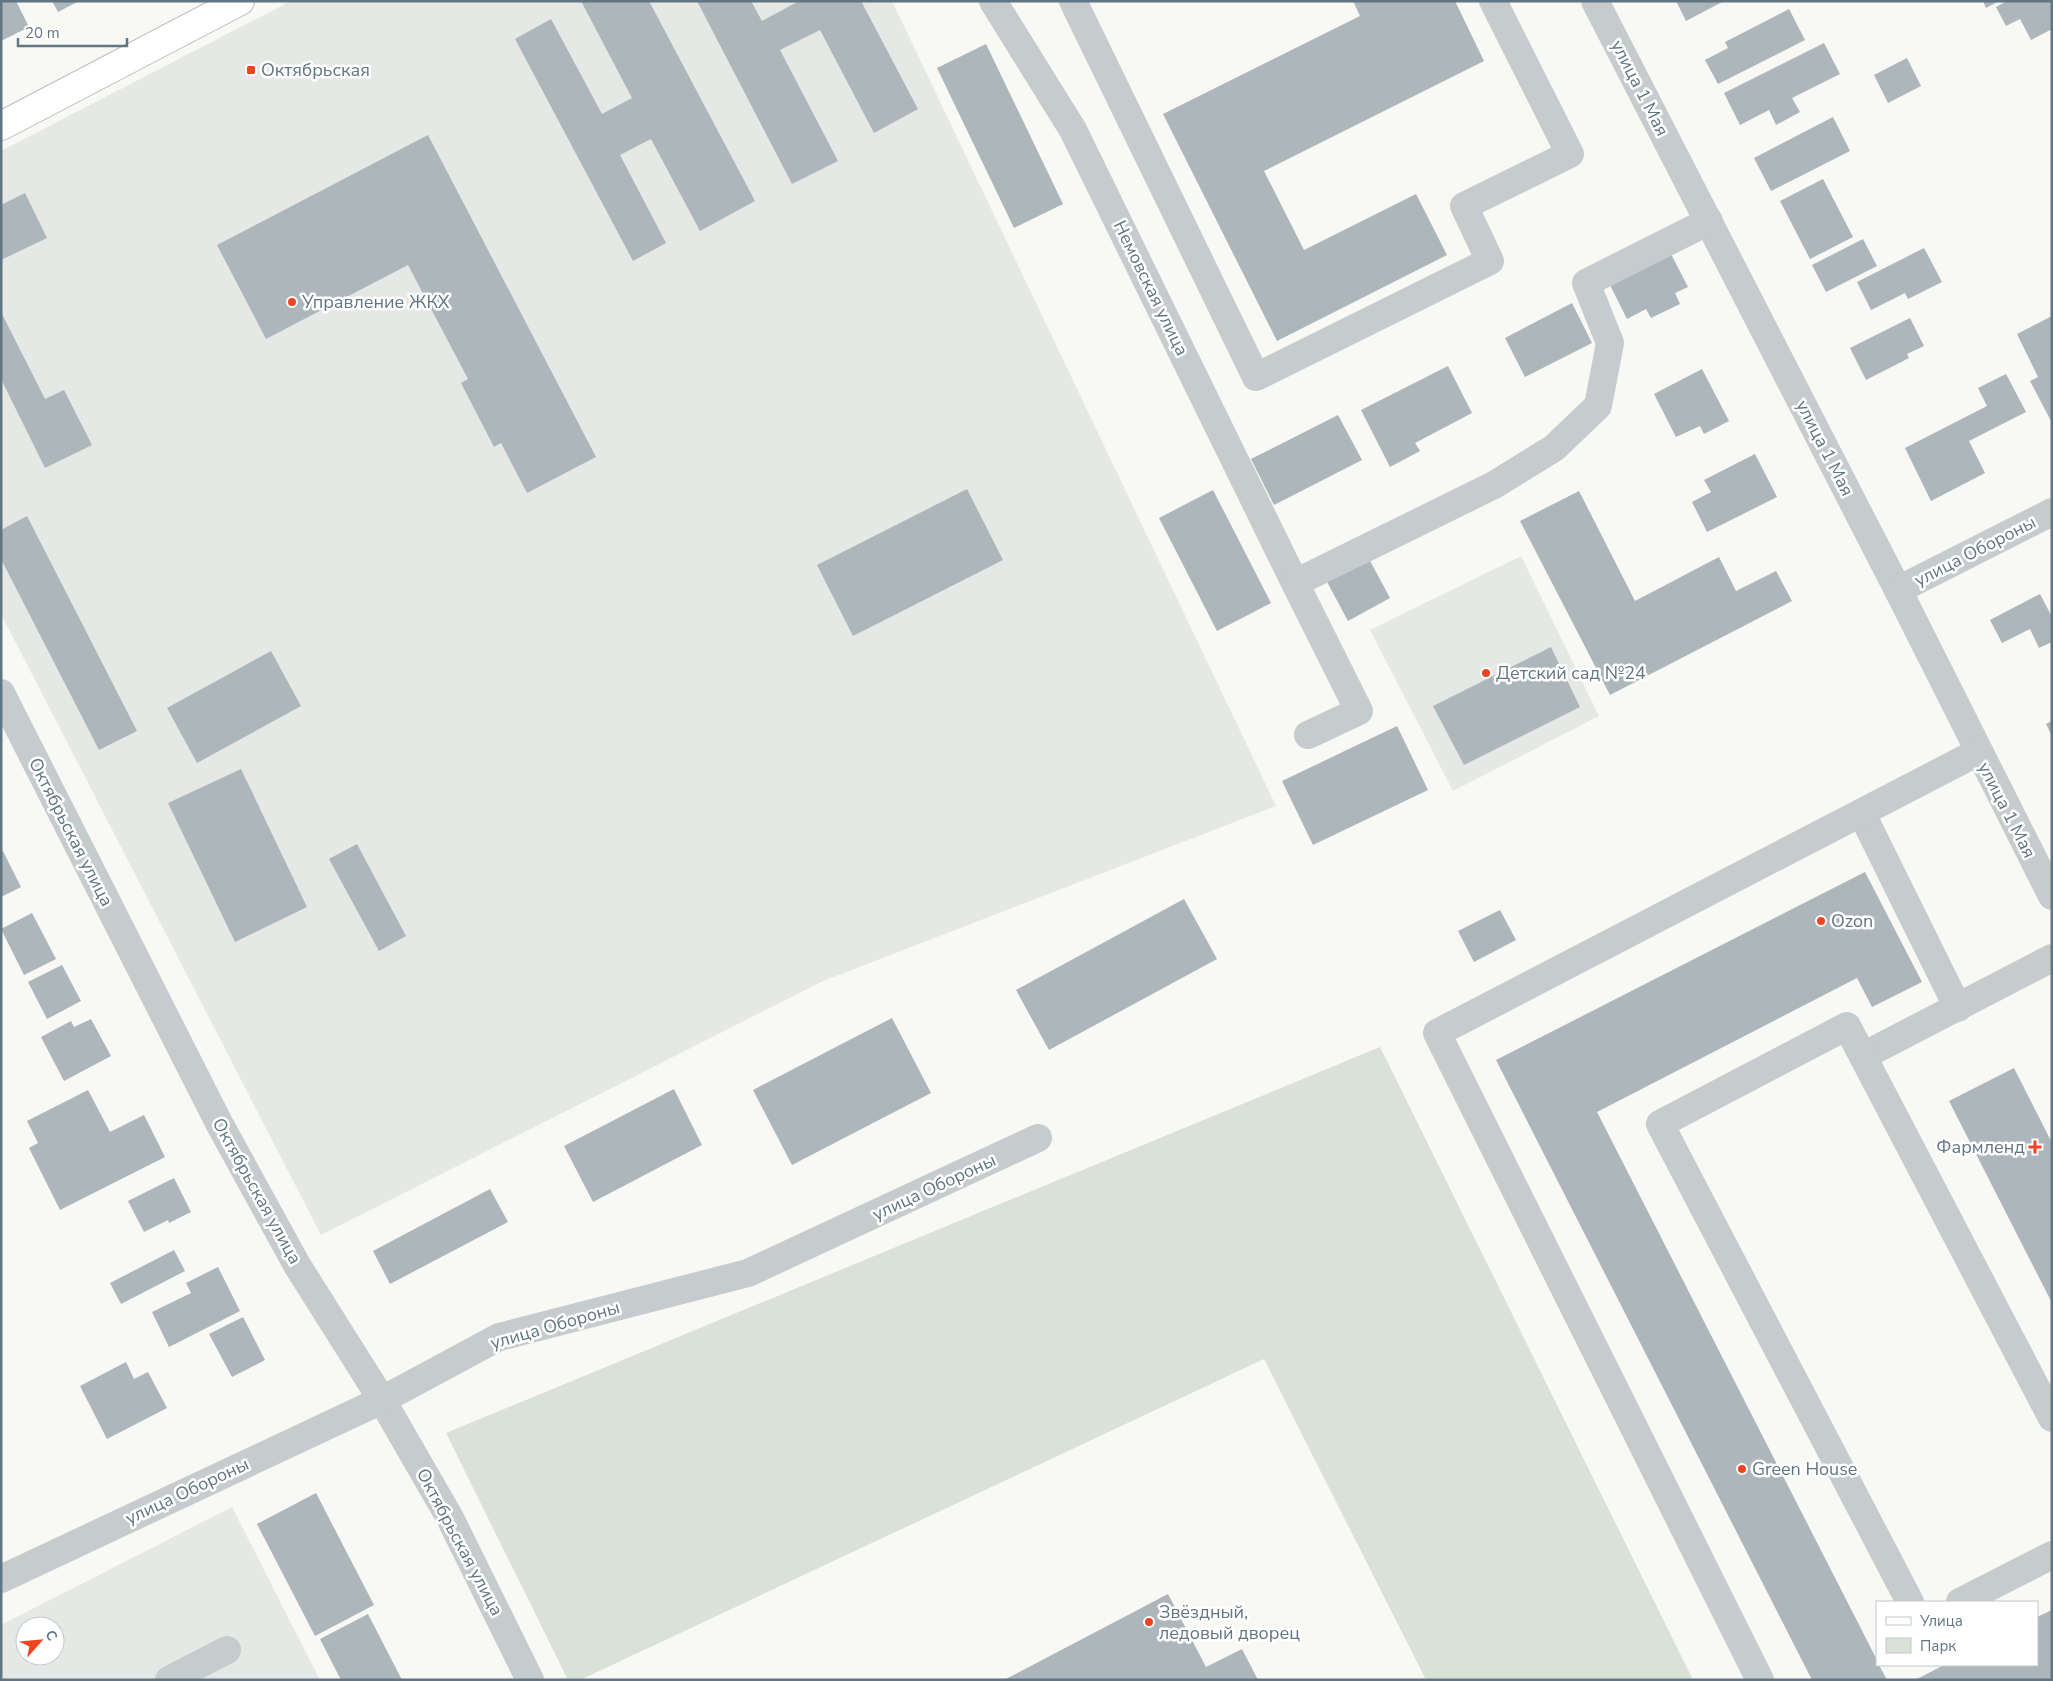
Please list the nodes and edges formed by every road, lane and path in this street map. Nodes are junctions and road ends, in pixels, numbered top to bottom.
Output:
1 (240, 1) edge
2 (993, 1) edge
3 (1073, 1) edge
4 (1493, 1) edge
5 (1595, 1) edge
6 (1, 126) edge
7 (1709, 221) junction
8 (2052, 512) edge
9 (1295, 582) junction
10 (1898, 590) junction
11 (1, 693) edge
12 (1308, 735) dead end
13 (1978, 752) junction
14 (1862, 814) junction
15 (2052, 896) edge
16 (2052, 958) edge
17 (1958, 1008) junction
18 (1863, 1056) junction
19 (1038, 1138) dead end
20 (382, 1400) junction
21 (2052, 1418) edge
22 (2052, 1555) edge
23 (1, 1579) edge
24 (1909, 1601) edge
25 (1962, 1601) edge
26 (227, 1650) dead end
27 (169, 1680) edge
28 (530, 1680) edge
29 (1760, 1680) edge

1 - 6 main road
2 - 9 street, Немовская улица
3 - 4 street
5 - 7 street, улица 1 Мая
7 - 9 street
7 - 10 street, улица 1 Мая
8 - 10 street, улица Обороны
9 - 12 street, Немовская улица
10 - 13 street, улица 1 Мая
11 - 20 street, Октябрьская улица
13 - 14 street
13 - 15 street, улица 1 Мая
14 - 17 street
14 - 29 street
16 - 17 street
17 - 18 street
18 - 21 street
18 - 24 street
19 - 20 street, улица Обороны
20 - 23 street, улица Обороны
20 - 28 street, Октябрьская улица
22 - 25 street
26 - 27 street

